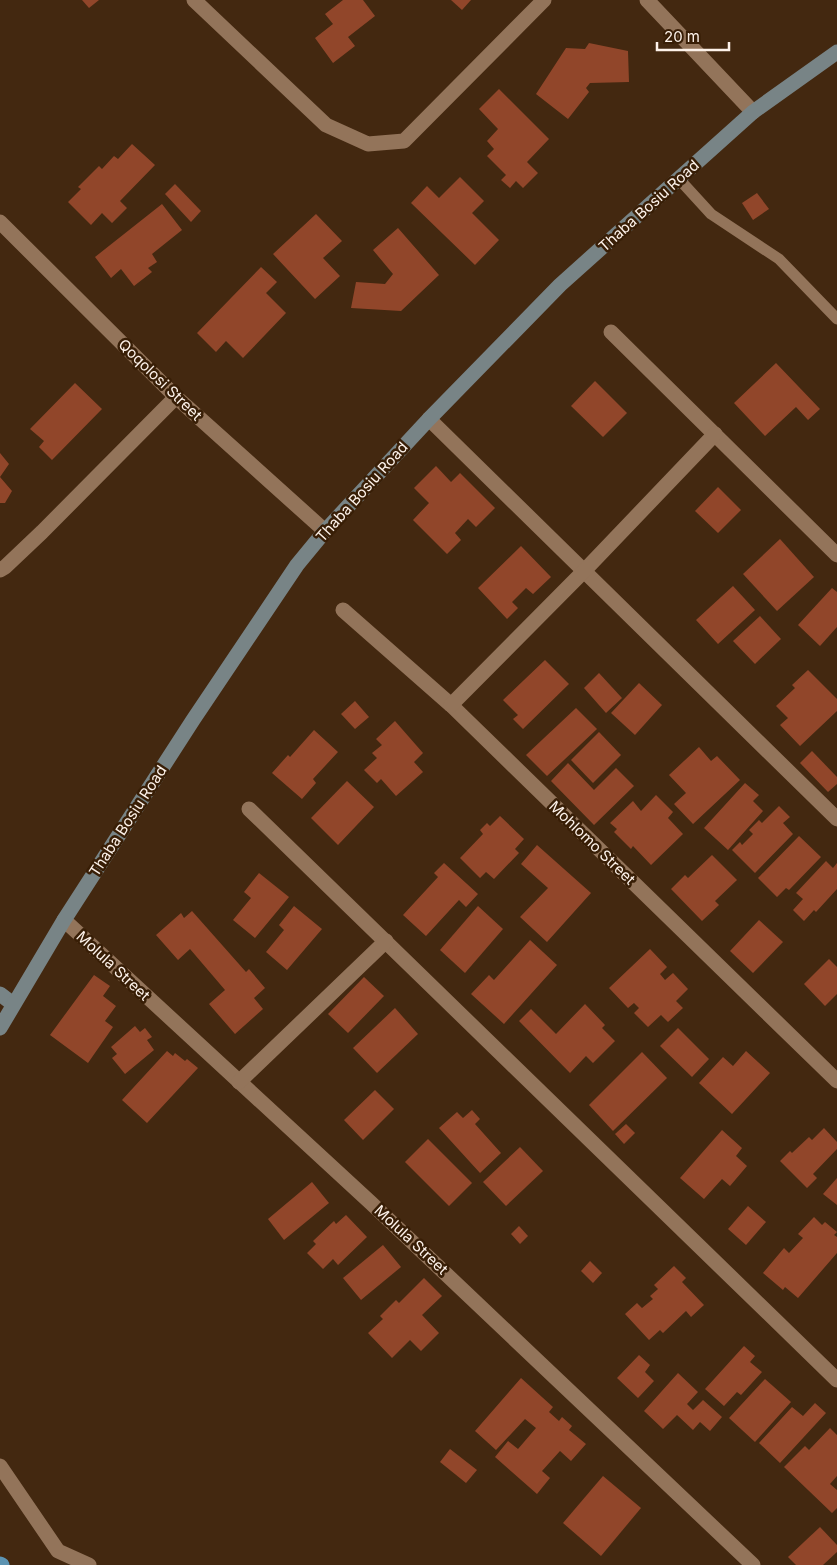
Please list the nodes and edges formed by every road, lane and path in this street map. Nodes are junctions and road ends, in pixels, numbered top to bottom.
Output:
1 (194, 0) edge
2 (544, 0) edge
3 (647, 0) edge
4 (837, 52) edge
5 (753, 112) junction
6 (678, 179) junction
7 (0, 222) edge
8 (837, 319) edge
9 (611, 332) dead end
10 (176, 397) junction
11 (429, 419) junction
12 (715, 434) junction
13 (325, 531) junction
14 (837, 555) edge
15 (0, 570) edge
16 (584, 571) junction
17 (343, 610) dead end
18 (451, 705) junction
19 (249, 808) dead end
20 (837, 819) edge
21 (64, 920) junction
22 (386, 941) junction
23 (0, 994) edge
24 (13, 1004) junction
25 (0, 1028) edge
26 (837, 1081) edge
27 (239, 1082) junction
28 (837, 1380) edge
29 (0, 1466) edge
30 (89, 1565) edge
31 (753, 1565) edge

1 - 2 street
3 - 5 street
4 - 5 street, Thaba Bosiu Road
5 - 6 street, Thaba Bosiu Road
6 - 8 lane
6 - 11 street, Thaba Bosiu Road
7 - 10 street, Qoqolosi Street
9 - 12 street
10 - 13 street, Qoqolosi Street
10 - 15 street
11 - 13 street, Thaba Bosiu Road
11 - 16 street
12 - 14 street
12 - 16 street
13 - 21 street, Thaba Bosiu Road
16 - 18 street
16 - 20 street
17 - 18 street, Mohlomo Street
18 - 26 street, Mohlomo Street
19 - 22 street
21 - 24 street, Thaba Bosiu Road
21 - 27 street, Molula Street
22 - 27 street
22 - 28 street
23 - 24 street
24 - 25 street, Thaba Bosiu Road
27 - 31 street, Molula Street
29 - 30 street

